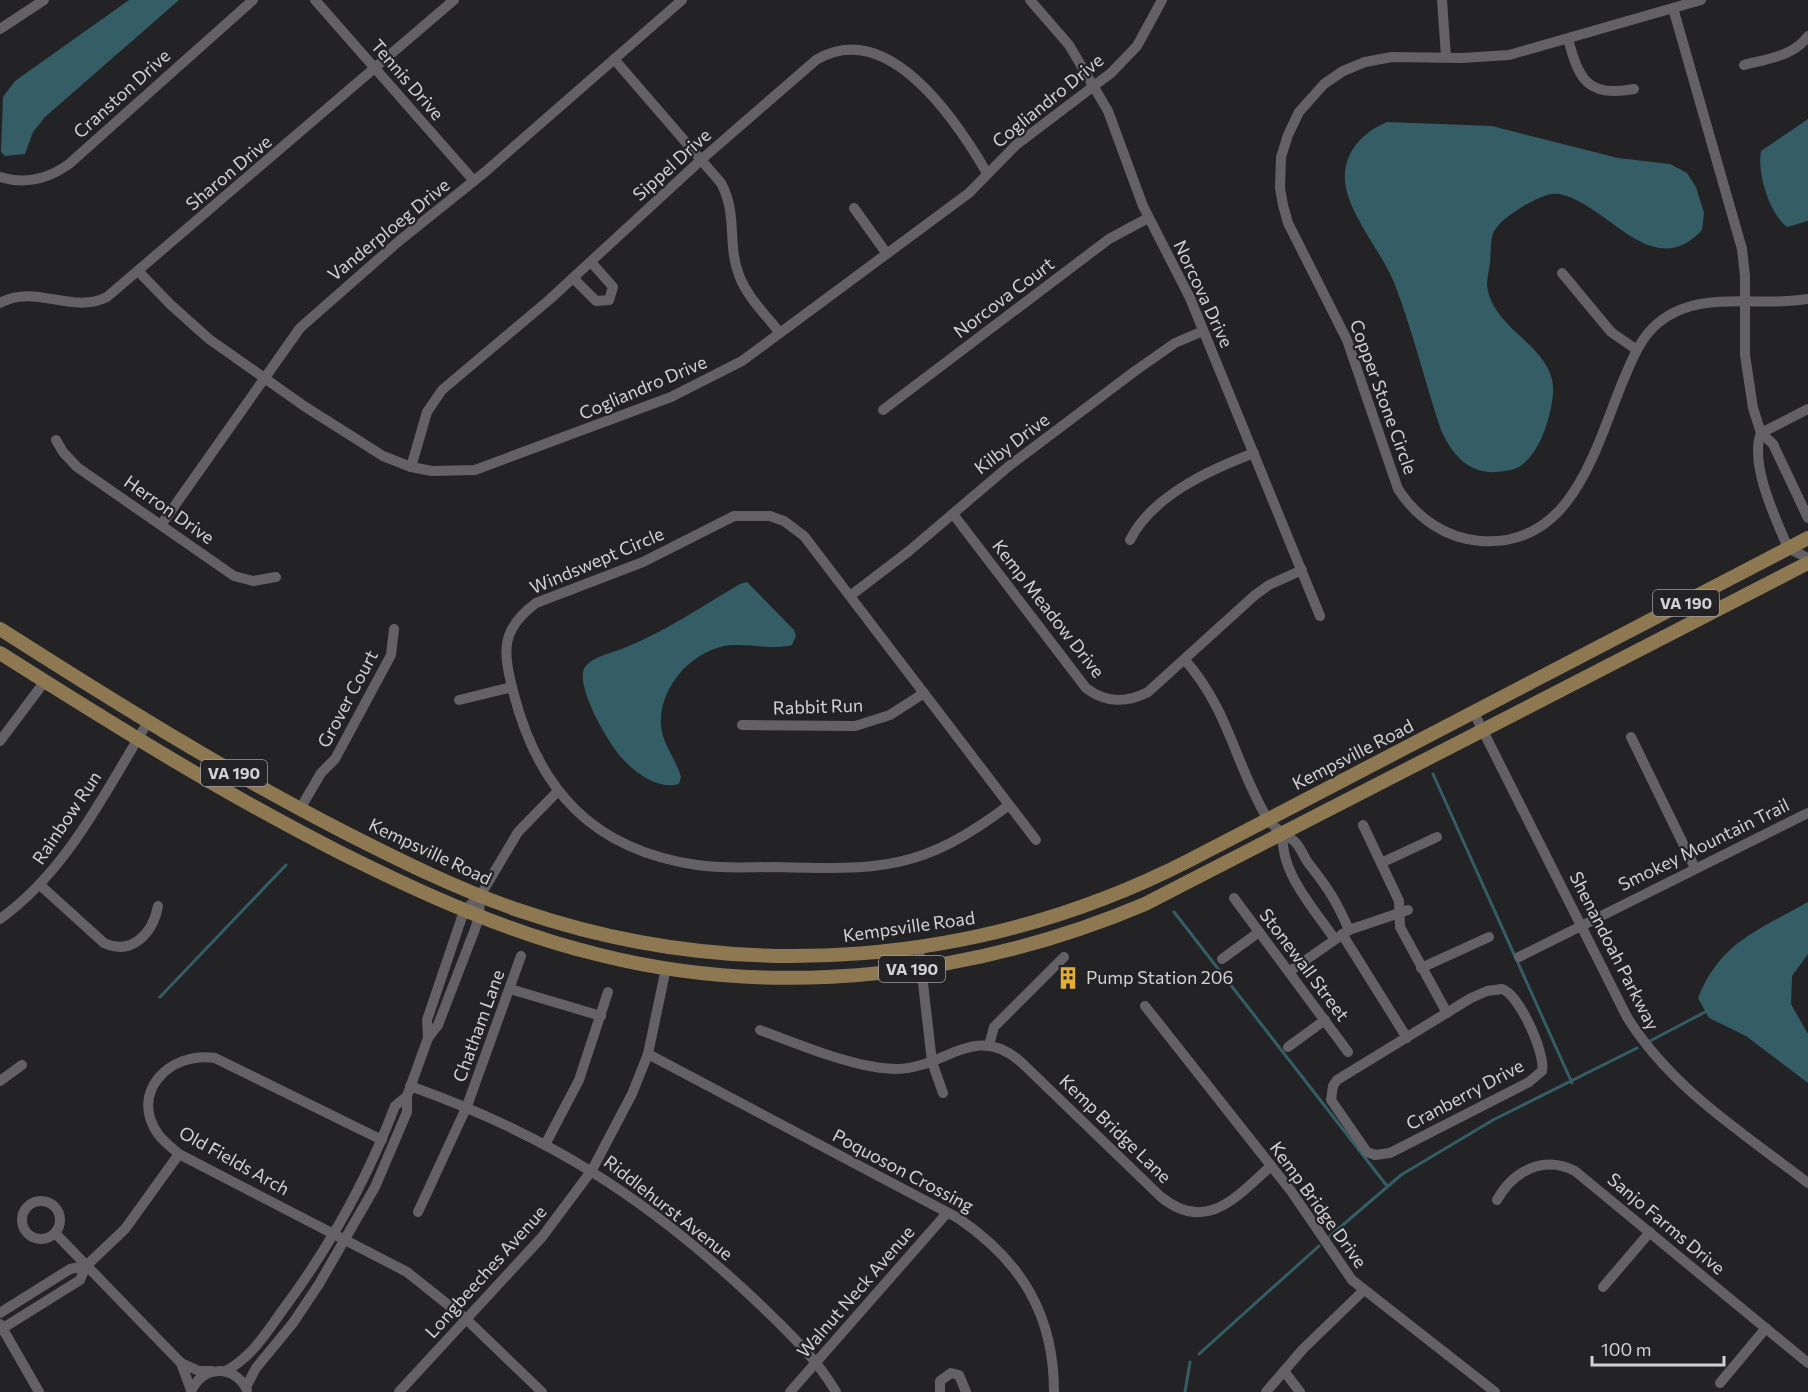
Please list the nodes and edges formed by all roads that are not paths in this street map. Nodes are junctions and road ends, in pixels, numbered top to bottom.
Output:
1 (44, 0) edge
2 (253, 0) edge
3 (315, 0) edge
4 (454, 0) edge
5 (682, 0) edge
6 (1030, 0) edge
7 (1162, 0) edge
8 (1442, 0) edge
9 (1701, 0) edge
10 (1673, 8) junction
11 (0, 29) edge
12 (1808, 36) edge
13 (1568, 39) junction
14 (1446, 57) junction
15 (614, 59) junction
16 (1744, 65) dead end
17 (376, 70) junction
18 (1095, 85) junction
19 (1634, 89) dead end
20 (702, 159) junction
21 (987, 173) junction
22 (0, 177) edge
23 (474, 182) junction
24 (854, 208) dead end
25 (1148, 218) junction
26 (887, 254) junction
27 (591, 262) junction
28 (139, 272) junction
29 (1562, 273) dead end
30 (573, 278) junction
31 (1808, 299) edge
32 (1746, 302) junction
33 (0, 303) edge
34 (1203, 331) junction
35 (780, 333) junction
36 (1637, 350) junction
37 (264, 378) junction
38 (883, 410) dead end
39 (1807, 411) edge
40 (1761, 433) junction
41 (56, 440) dead end
42 (1254, 453) junction
43 (411, 467) junction
44 (953, 514) junction
45 (1808, 518) edge
46 (160, 525) junction
47 (1808, 538) edge
48 (1130, 540) dead end
49 (1788, 548) junction
50 (1808, 558) edge
51 (1808, 563) edge
52 (1302, 570) junction
53 (276, 577) dead end
54 (850, 596) junction
55 (1320, 616) dead end
56 (0, 629) edge
57 (394, 629) dead end
58 (0, 653) edge
59 (1185, 660) junction
60 (45, 681) junction
61 (512, 687) junction
62 (924, 693) junction
63 (459, 700) dead end
64 (1474, 713) junction
65 (147, 722) junction
66 (742, 725) dead end
67 (1483, 731) junction
68 (1631, 737) dead end
69 (137, 740) junction
70 (0, 741) edge
71 (557, 792) junction
72 (1009, 805) junction
73 (300, 809) junction
74 (1808, 813) edge
75 (1268, 820) junction
76 (1363, 825) dead end
77 (1283, 835) junction
78 (1437, 837) dead end
79 (1036, 840) dead end
80 (1380, 862) junction
81 (1695, 868) junction
82 (40, 885) junction
83 (480, 896) junction
84 (1234, 898) dead end
85 (158, 906) dead end
86 (464, 911) junction
87 (1403, 911) junction
88 (479, 917) junction
89 (0, 919) edge
90 (1581, 924) junction
91 (1259, 932) junction
92 (1342, 934) junction
93 (1489, 937) dead end
94 (919, 948) junction
95 (521, 956) dead end
96 (1064, 957) dead end
97 (1519, 957) dead end
98 (1222, 959) dead end
99 (666, 968) junction
100 (920, 968) junction
101 (1421, 968) junction
102 (1290, 971) junction
103 (510, 989) junction
104 (608, 992) dead end
105 (1145, 1006) dead end
106 (1447, 1013) junction
107 (601, 1016) junction
108 (1325, 1020) junction
109 (760, 1030) dead end
110 (428, 1038) junction
111 (1407, 1038) junction
112 (989, 1045) junction
113 (1288, 1047) dead end
114 (1348, 1052) dead end
115 (648, 1054) junction
116 (932, 1062) junction
117 (22, 1065) dead end
118 (0, 1081) edge
119 (409, 1091) junction
120 (944, 1093) dead end
121 (467, 1107) junction
122 (382, 1140) junction
123 (546, 1143) junction
124 (180, 1154) junction
125 (1271, 1166) junction
126 (592, 1170) junction
127 (1808, 1183) edge
128 (1497, 1200) dead end
129 (418, 1212) dead end
130 (947, 1212) junction
131 (1650, 1232) junction
132 (55, 1233) dead end
133 (334, 1234) junction
134 (345, 1240) junction
135 (86, 1266) junction
136 (1603, 1287) dead end
137 (1363, 1291) junction
138 (0, 1313) edge
139 (466, 1319) junction
140 (1, 1328) edge
141 (1766, 1328) junction
142 (181, 1363) junction
143 (816, 1363) junction
144 (1808, 1363) edge
145 (211, 1371) junction
146 (226, 1371) junction
147 (1284, 1371) junction
148 (1720, 1383) dead end
149 (247, 1389) edge
150 (191, 1391) edge
151 (39, 1392) edge
152 (399, 1392) edge
153 (542, 1392) edge
154 (790, 1392) edge
155 (836, 1392) edge
156 (940, 1392) edge
157 (966, 1392) edge
158 (1054, 1392) edge
159 (1266, 1392) edge
160 (1300, 1392) edge
161 (1495, 1392) edge

1 - 11 street
2 - 22 street, Cranston Drive
3 - 17 street, Tennis Drive
4 - 17 street, Sharon Drive
5 - 15 street, Vanderploeg Drive
6 - 18 street, Norcova Drive
7 - 18 street, Cogliandro Drive
8 - 14 street
9 - 10 street, Copper Stone Circle
10 - 13 street, Copper Stone Circle
10 - 32 street
12 - 16 street
13 - 14 street, Copper Stone Circle
13 - 19 street
14 - 36 street, Copper Stone Circle
15 - 20 street
15 - 23 street, Vanderploeg Drive
17 - 23 street, Tennis Drive
17 - 28 street, Sharon Drive
18 - 21 street, Cogliandro Drive
18 - 25 street, Norcova Drive
20 - 21 street, Sippel Drive
20 - 27 street, Sippel Drive
20 - 35 street
21 - 26 street, Cogliandro Drive
23 - 37 street, Vanderploeg Drive
24 - 26 street
25 - 34 street, Norcova Drive
25 - 38 street, Norcova Court
26 - 35 street, Cogliandro Drive
27 - 30 street, Sippel Drive
27 - 30 street
28 - 33 street, Sharon Drive
28 - 37 street, Cogliandro Drive
29 - 36 street
30 - 43 street, Sippel Drive
31 - 32 street, Copper Stone Circle
32 - 36 street, Copper Stone Circle
32 - 40 street
34 - 42 street, Norcova Drive
34 - 44 street, Kilby Drive
35 - 43 street, Cogliandro Drive
37 - 43 street, Cogliandro Drive
37 - 46 street, Vanderploeg Drive
39 - 40 street
40 - 45 street
40 - 49 street
41 - 46 street, Herron Drive
42 - 48 street
42 - 52 street, Norcova Drive
44 - 54 street, Kilby Drive
44 - 59 street, Kemp Meadow Drive
46 - 53 street, Herron Drive
47 - 49 main road, Kempsville Road / VA 190
49 - 50 street
49 - 64 main road, Kempsville Road / VA 190
51 - 67 main road, VA 190
52 - 55 street, Norcova Drive
52 - 59 street, Kemp Meadow Drive
54 - 61 street, Windswept Circle
54 - 62 street, Windswept Circle
56 - 65 main road, Kempsville Road / VA 190
57 - 73 street, Grover Court
58 - 60 main road, VA 190
59 - 75 street
60 - 69 main road, VA 190
60 - 70 street
61 - 63 street
61 - 71 street, Windswept Circle
62 - 66 street, Rabbit Run
62 - 72 street, Windswept Circle
64 - 67 street, Shenandoah Parkway
64 - 75 main road, Kempsville Road / VA 190
65 - 69 street, Rainbow Run
65 - 73 main road, Kempsville Road / VA 190
67 - 77 main road, VA 190
67 - 90 street, Shenandoah Parkway
68 - 81 street
69 - 82 street, Rainbow Run
69 - 86 main road, VA 190
71 - 72 street, Windswept Circle
71 - 83 street
72 - 79 street, Windswept Circle
73 - 83 main road, Kempsville Road / VA 190
74 - 81 street, Smokey Mountain Trail
75 - 77 street
75 - 94 main road, Kempsville Road / VA 190
76 - 80 street
77 - 92 street
77 - 92 street
77 - 100 main road, VA 190
78 - 80 street
80 - 87 street
81 - 90 street, Smokey Mountain Trail
82 - 85 street
82 - 89 street, Rainbow Run
83 - 86 street
83 - 88 street
83 - 94 main road, Kempsville Road / VA 190
84 - 91 street, Stonewall Street
86 - 88 main road, VA 190
86 - 110 street
87 - 92 street
87 - 101 street
88 - 99 main road, VA 190
88 - 110 street
90 - 97 street, Smokey Mountain Trail
90 - 127 street, Shenandoah Parkway
91 - 98 street
91 - 102 street, Stonewall Street
92 - 102 street
92 - 111 street
93 - 101 street
94 - 100 street
95 - 103 street, Chatham Lane
96 - 112 street
99 - 100 main road, VA 190
99 - 115 street, Longbeeches Avenue
100 - 116 street
101 - 106 street
102 - 108 street, Stonewall Street
103 - 107 street
103 - 121 street, Chatham Lane
104 - 107 street
105 - 125 street, Kemp Bridge Drive
106 - 111 street, Cranberry Drive
106 - 111 street, Cranberry Drive
107 - 123 street
108 - 113 street
108 - 114 street, Stonewall Street
109 - 116 street
110 - 119 street
112 - 116 street
112 - 125 street, Kemp Bridge Lane
115 - 126 street, Longbeeches Avenue
115 - 130 street, Poquoson Crossing
116 - 120 street
117 - 118 street
119 - 121 street, Riddlehurst Avenue
119 - 122 street
119 - 134 street
121 - 123 street, Riddlehurst Avenue
121 - 129 street, Chatham Lane
122 - 124 street, Old Fields Arch
122 - 133 street
123 - 126 street, Riddlehurst Avenue
124 - 133 street, Old Fields Arch
124 - 135 street
125 - 137 street, Kemp Bridge Drive
126 - 139 street, Longbeeches Avenue
126 - 143 street, Riddlehurst Avenue
128 - 131 street, Sanjo Farms Drive
130 - 143 street, Walnut Neck Avenue
130 - 158 street, Poquoson Crossing
131 - 136 street
131 - 141 street, Sanjo Farms Drive
132 - 135 street
133 - 134 street, Old Fields Arch
133 - 146 street
134 - 139 street, Old Fields Arch
134 - 149 street
135 - 138 street
135 - 140 street
135 - 142 street
137 - 147 street
137 - 161 street, Kemp Bridge Drive
139 - 152 street, Longbeeches Avenue
139 - 153 street, Old Fields Arch
140 - 151 street
141 - 144 street, Sanjo Farms Drive
141 - 148 street
142 - 145 street
142 - 150 street
143 - 154 street, Walnut Neck Avenue
143 - 155 street, Riddlehurst Avenue
145 - 146 street
145 - 150 street
146 - 149 street
147 - 159 street
147 - 160 street
156 - 157 street

